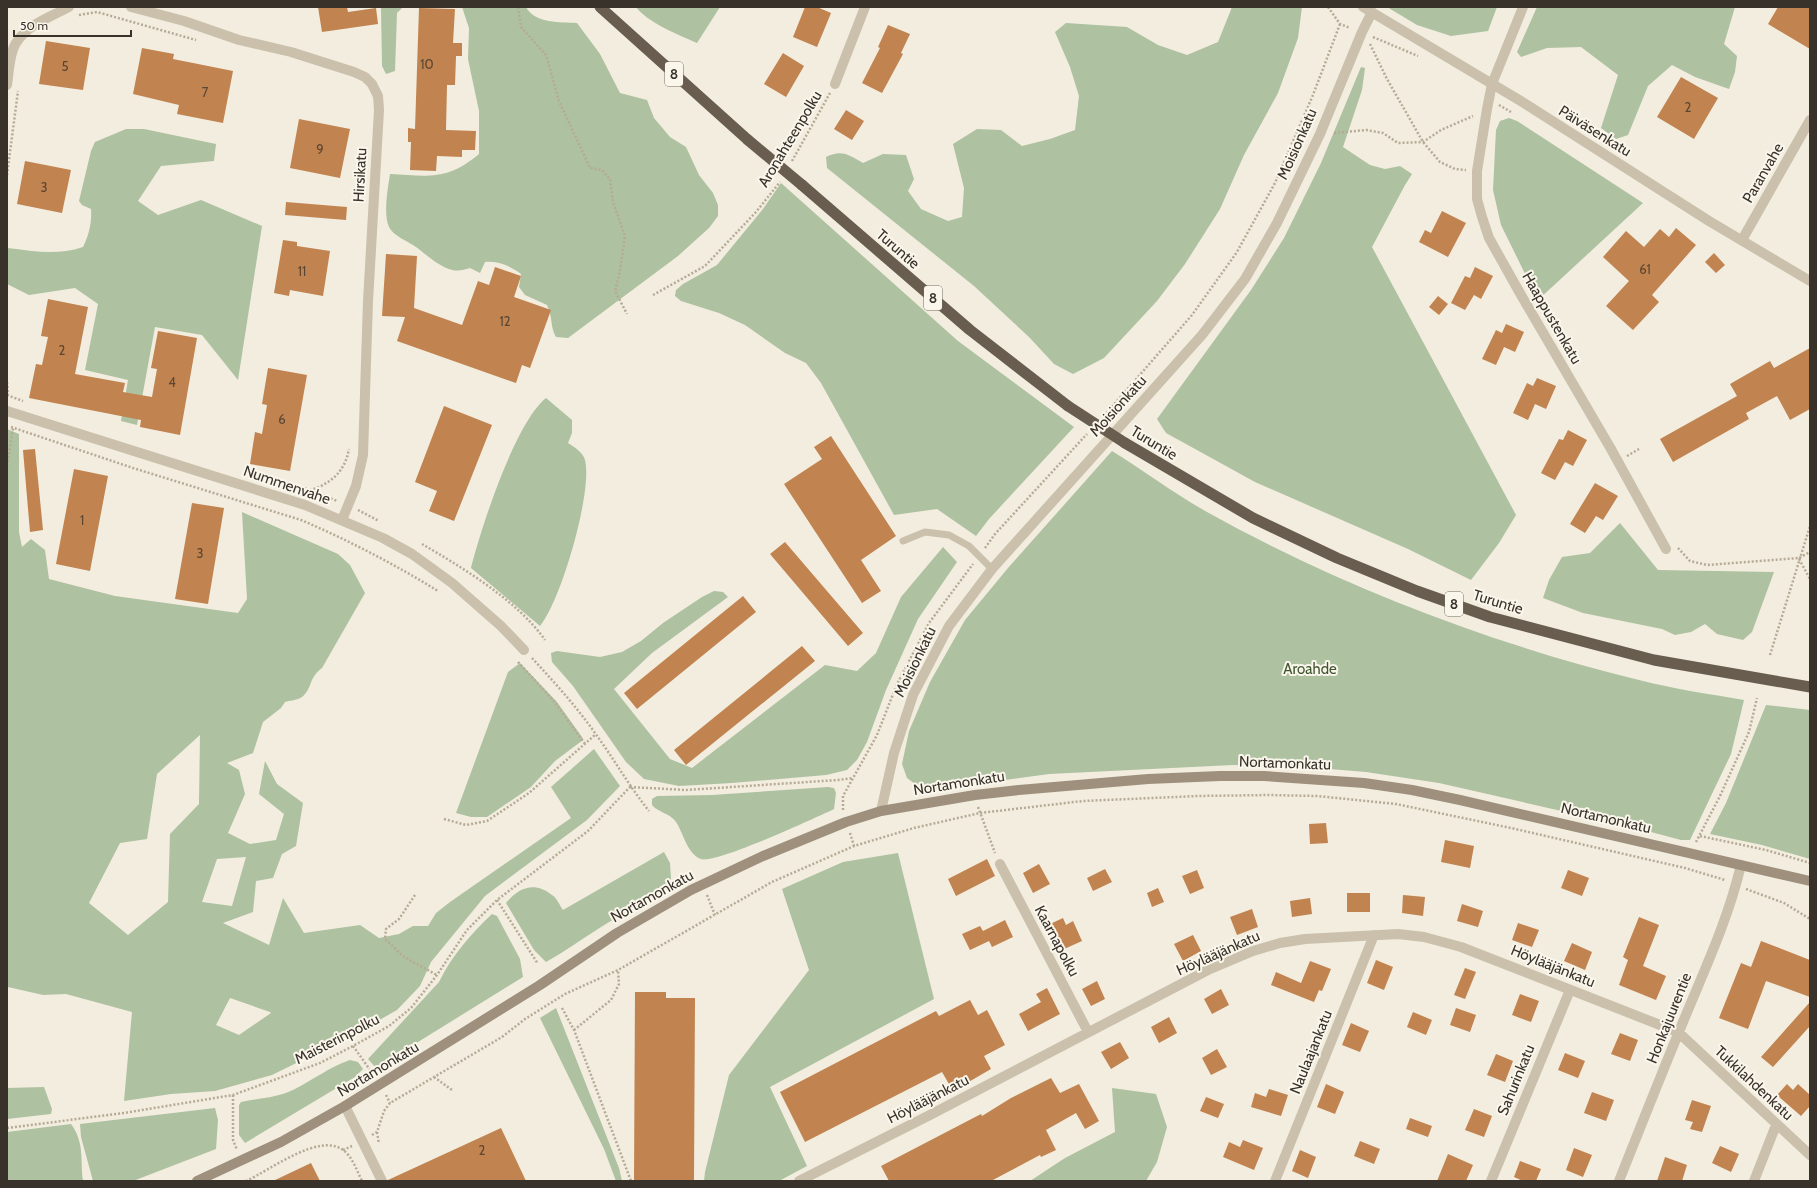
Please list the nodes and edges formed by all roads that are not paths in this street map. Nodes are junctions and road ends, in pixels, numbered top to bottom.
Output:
1 (131, 7) edge
2 (600, 7) edge
3 (865, 7) edge
4 (1523, 7) edge
5 (1368, 10) edge
6 (71, 11) edge
7 (835, 84) road end
8 (1492, 84) junction
9 (7, 86) edge
10 (1810, 120) edge
11 (1742, 240) junction
12 (1810, 281) edge
13 (7, 411) edge
14 (342, 520) junction
15 (903, 542) dead end
16 (1666, 549) dead end
17 (992, 569) junction
18 (524, 650) road end
19 (1810, 687) edge
20 (881, 811) junction
21 (1000, 864) road end
22 (1741, 865) junction
23 (1810, 881) edge
24 (1374, 934) junction
25 (1570, 990) junction
26 (1088, 1032) junction
27 (1678, 1032) junction
28 (345, 1106) junction
29 (1776, 1125) junction
30 (1810, 1155) edge
31 (197, 1181) edge
32 (382, 1181) edge
33 (799, 1181) edge
34 (1275, 1181) edge
35 (1491, 1181) edge
36 (1619, 1181) edge
37 (1754, 1181) edge

1 - 14 street, Hirsikatu
2 - 19 highway, Turuntie / 8, bridge
3 - 7 street
4 - 8 street, Haappustenkatu
5 - 8 street, Päiväsenkatu
5 - 17 street, Moisionkatu
6 - 9 street
8 - 11 street, Päiväsenkatu
8 - 16 street, Haappustenkatu
10 - 11 street, Paranvahe
11 - 12 street, Päiväsenkatu
13 - 14 street, Nummenvahe
14 - 18 street, Nummenvahe
15 - 17 lane
17 - 20 street, Moisionkatu
20 - 22 main road, Nortamonkatu
20 - 28 main road, Nortamonkatu
21 - 26 street, Kaarnapolku
22 - 23 main road, Nortamonkatu
22 - 27 street, Honkajuurentie
24 - 25 street, Höylääjänkatu
24 - 26 street, Höylääjänkatu
24 - 34 street, Naulaajankatu
25 - 27 street, Höylääjänkatu
25 - 35 street, Sahurinkatu
26 - 33 street, Höylääjänkatu
27 - 29 street, Tukkilahdenkatu
27 - 36 street, Honkajuurentie
28 - 31 main road, Nortamonkatu
28 - 32 street
29 - 30 street, Tukkilahdenkatu
29 - 37 street

